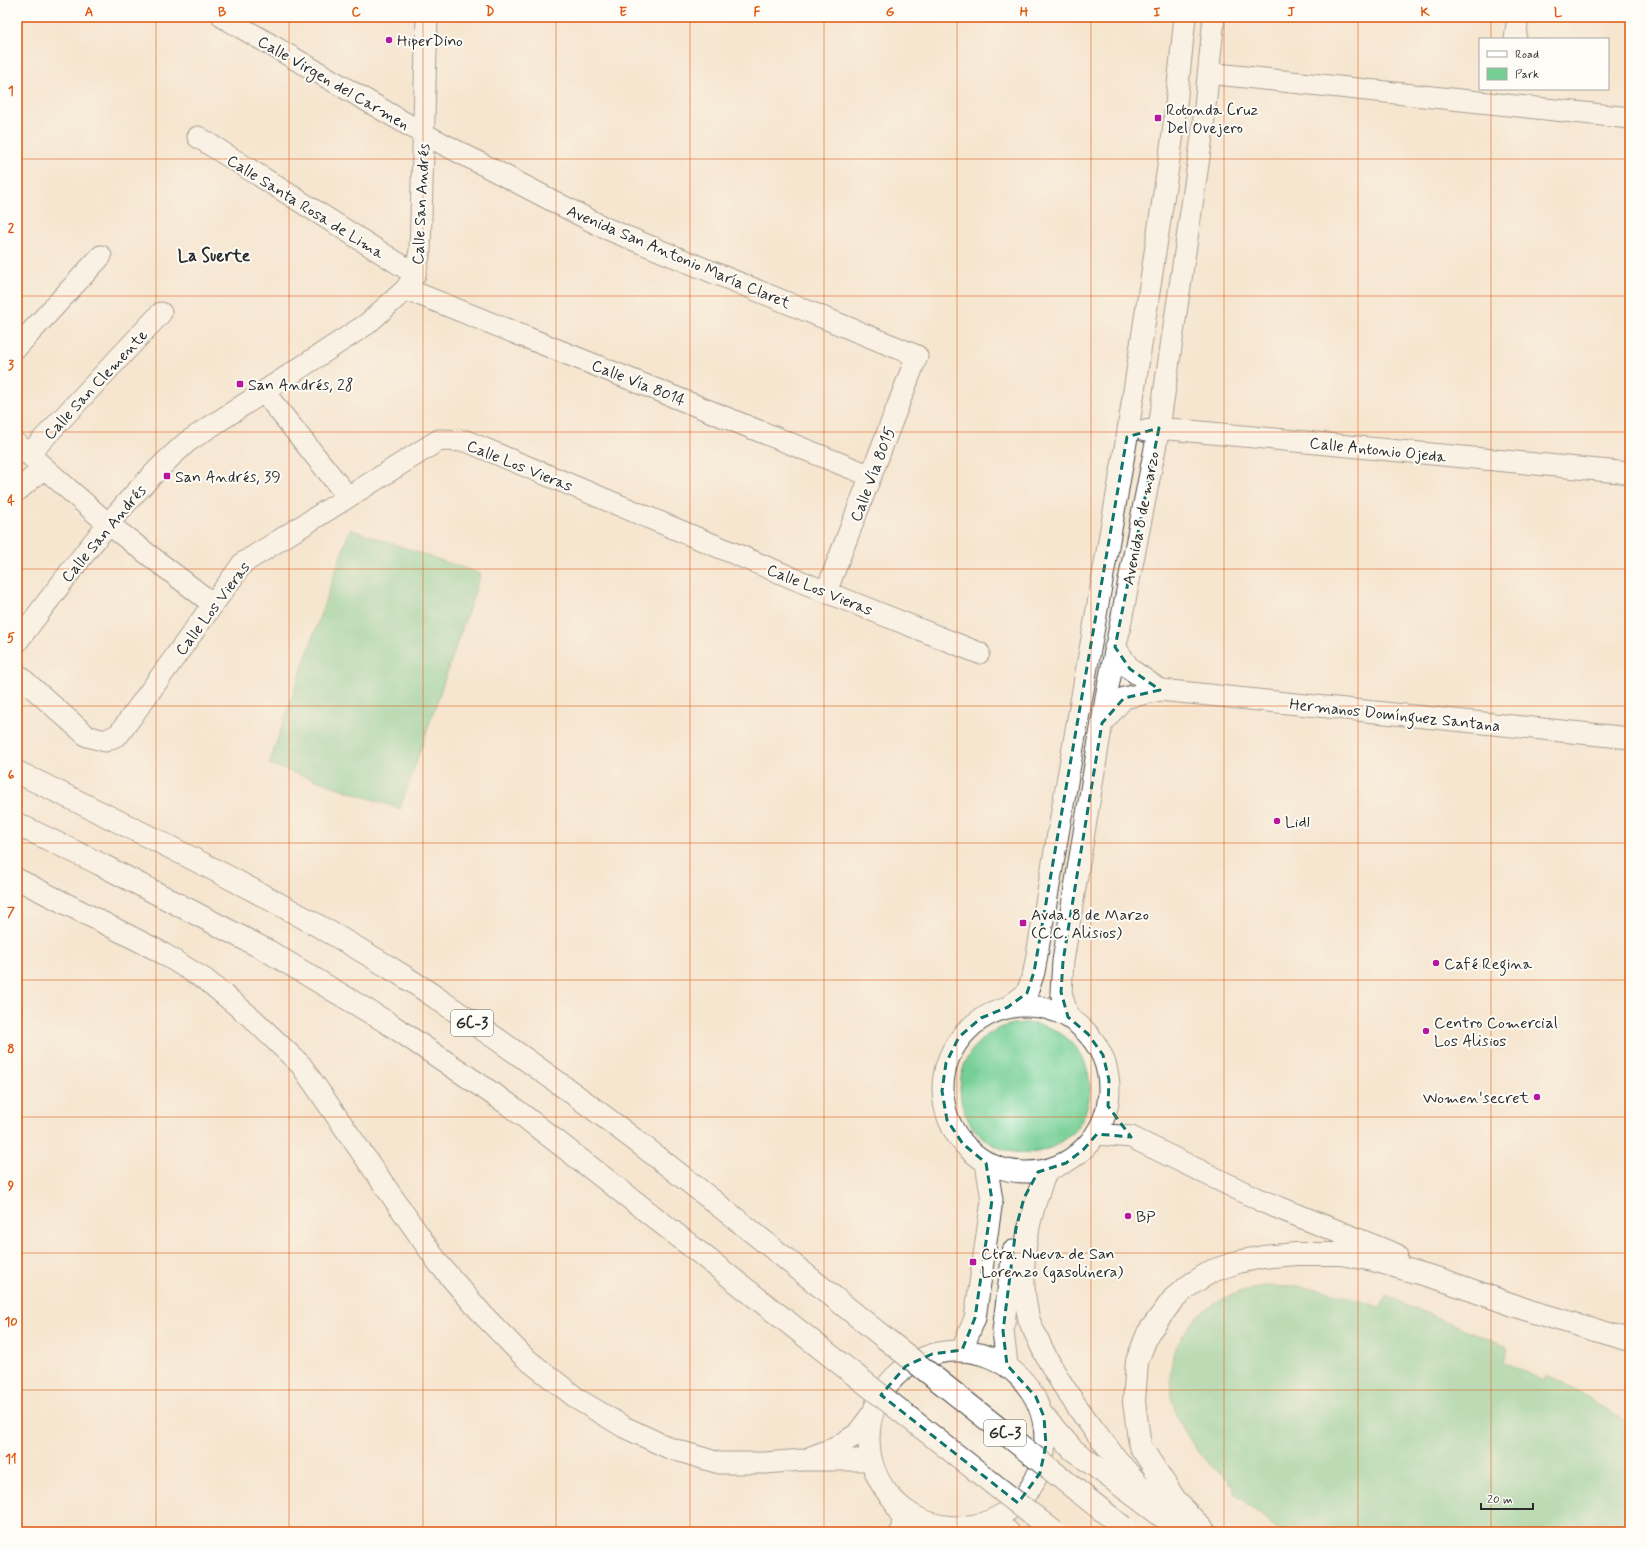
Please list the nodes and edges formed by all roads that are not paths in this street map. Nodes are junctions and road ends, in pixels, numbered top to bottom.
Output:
1 (223, 17) edge
2 (427, 17) edge
3 (1185, 17) edge
4 (1214, 17) edge
5 (1518, 17) edge
6 (1515, 38) edge
7 (1208, 73) junction
8 (1509, 96) edge
9 (1630, 118) edge
10 (424, 134) junction
11 (198, 137) dead end
12 (101, 256) dead end
13 (411, 281) junction
14 (161, 313) dead end
15 (17, 347) edge
16 (917, 356) joint
17 (264, 392) junction
18 (1159, 428) junction
19 (1127, 437) junction
20 (23, 449) edge
21 (44, 468) junction
22 (1630, 474) edge
23 (871, 476) junction
24 (17, 491) edge
25 (348, 497) junction
26 (107, 523) junction
27 (826, 592) junction
28 (213, 604) junction
29 (17, 642) edge
30 (1115, 647) junction
31 (980, 653) dead end
32 (17, 674) edge
33 (1160, 690) junction
34 (1102, 723) junction
35 (1630, 738) edge
36 (17, 772) edge
37 (17, 824) edge
38 (17, 879) edge
39 (1008, 1007) junction
40 (1068, 1017) junction
41 (1108, 1106) junction
42 (1097, 1134) junction
43 (1131, 1137) junction
44 (986, 1162) junction
45 (1042, 1171) junction
46 (1262, 1201) joint
47 (1443, 1280) junction
48 (1630, 1340) edge
49 (962, 1350) junction
50 (1007, 1365) junction
51 (872, 1413) junction
52 (1044, 1417) junction
53 (803, 1460) junction
54 (871, 1460) junction
55 (894, 1502) junction
56 (977, 1526) junction
57 (1127, 1529) edge
58 (949, 1530) edge
59 (901, 1532) edge
60 (1008, 1532) edge
61 (1054, 1532) edge
62 (1183, 1532) edge
63 (1202, 1532) edge
64 (1205, 1532) edge

1 - 10 street, Calle Virgen del Carmen
2 - 10 street, Calle San Andrés
3 - 19 street, Avenida 8 de marzo
4 - 7 street, Avenida 8 de marzo
5 - 6 street
7 - 8 street
7 - 18 street, Avenida 8 de marzo
8 - 9 street
10 - 13 street, Calle San Andrés
10 - 16 street, Avenida San Antonio María Claret
11 - 13 street, Calle Santa Rosa de Lima
12 - 15 street
13 - 17 street, Calle San Andrés
13 - 23 street, Calle Vía 8014
14 - 20 street, Calle San Clemente
16 - 23 street, Calle Vía 8015
17 - 25 street
17 - 26 street, Calle San Andrés
18 - 19 street, Calle Antonio Ojeda
18 - 22 street, Calle Antonio Ojeda
18 - 30 street, Avenida 8 de marzo
19 - 39 street, Avenida 8 de marzo
20 - 21 street
21 - 24 street
21 - 26 street
23 - 27 street, Calle Vía 8015
25 - 27 street, Calle Los Vieras
25 - 28 street, Calle Los Vieras
26 - 28 street
26 - 29 street, Calle San Andrés
27 - 31 street, Calle Los Vieras
28 - 32 street, Calle Los Vieras
30 - 33 street, Hermanos Domínguez Santana
30 - 34 street, Avenida 8 de marzo
33 - 34 street, Hermanos Domínguez Santana
33 - 35 street, Hermanos Domínguez Santana
34 - 40 street, Avenida 8 de marzo
36 - 57 main road, GC-3, bridge
37 - 61 main road, GC-3, bridge
38 - 53 street
39 - 40 street
39 - 44 street
40 - 41 street
41 - 42 street
41 - 43 street
42 - 43 street
42 - 45 street
43 - 46 street
44 - 45 street
44 - 49 street
45 - 50 street
45 - 63 street
46 - 47 main road
47 - 48 main road
47 - 64 main road
49 - 50 street
49 - 51 street
50 - 52 street
51 - 53 street
51 - 54 street
52 - 56 street
52 - 62 main road
53 - 54 street
54 - 55 street
55 - 58 street
55 - 59 street
56 - 58 street
56 - 60 main road

